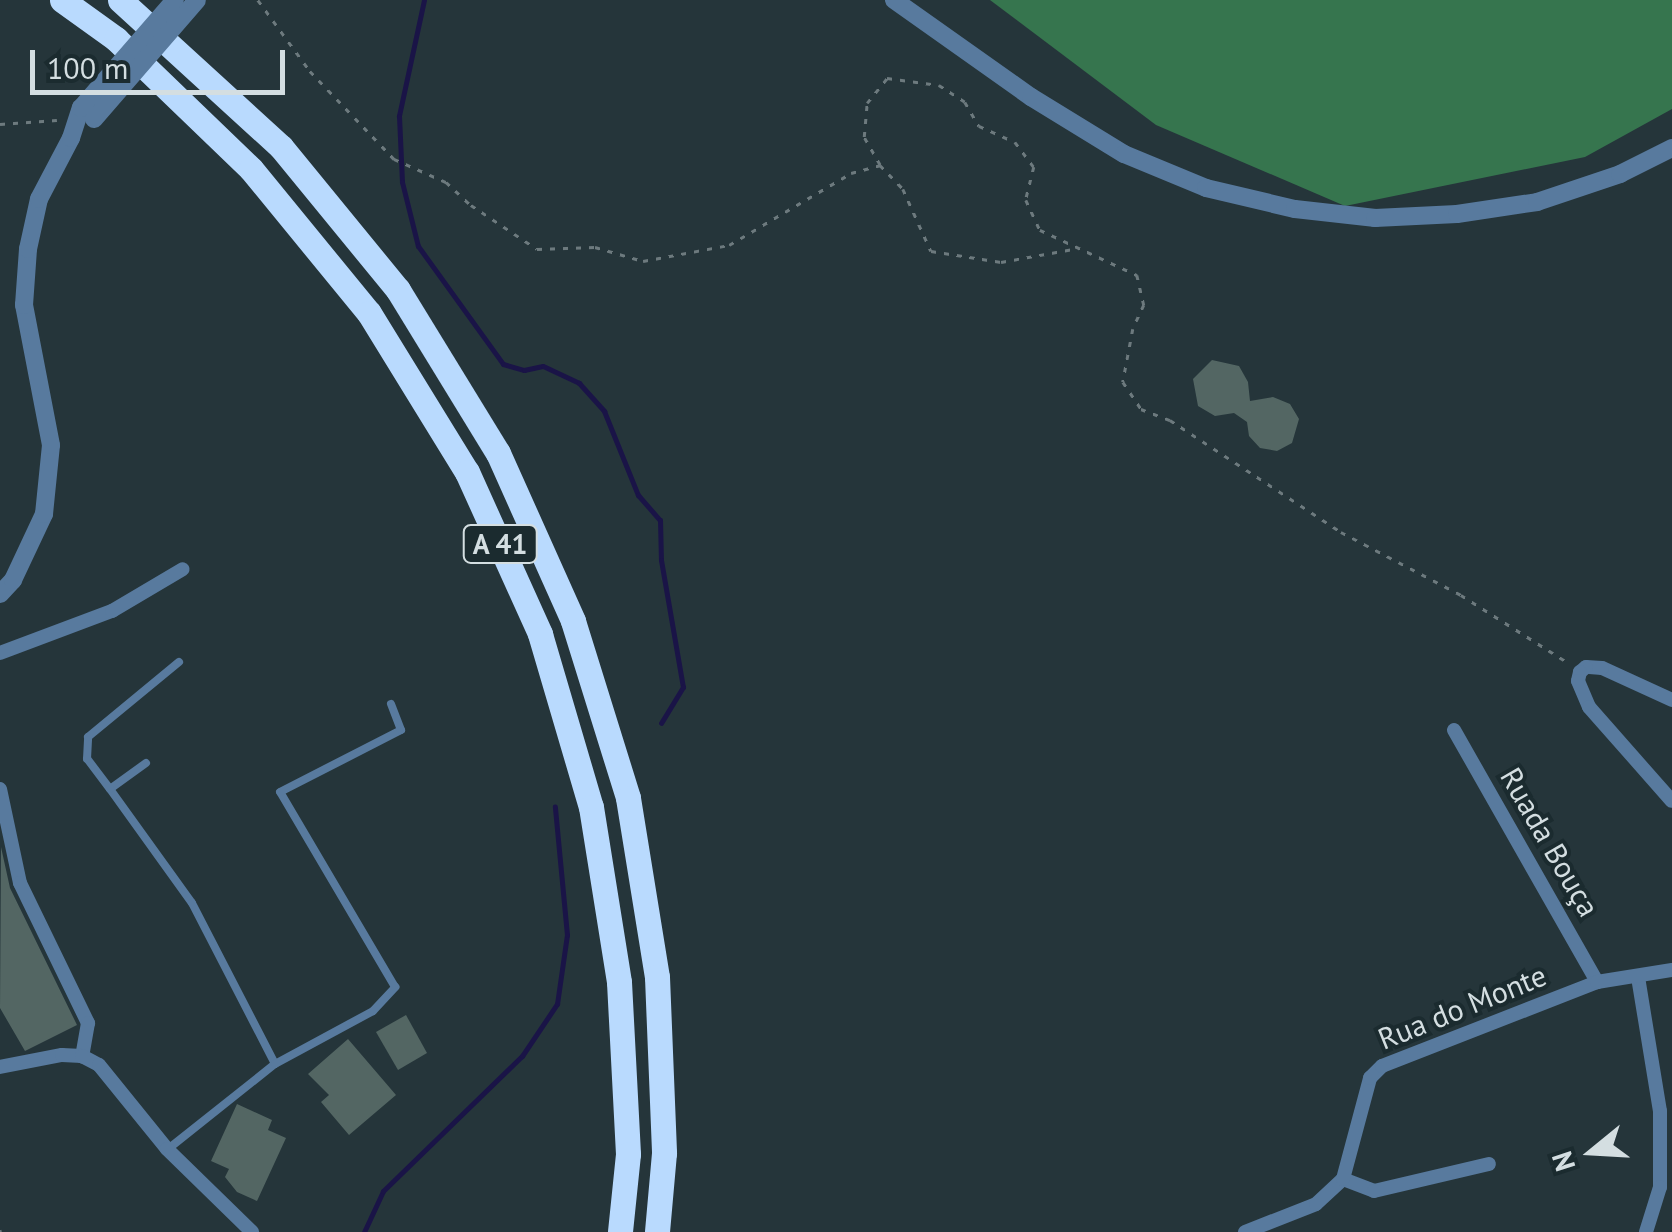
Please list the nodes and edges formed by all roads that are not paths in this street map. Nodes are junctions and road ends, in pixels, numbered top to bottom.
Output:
1 (62, 0) edge
2 (120, 0) edge
3 (174, 0) edge
4 (197, 0) edge
5 (894, 0) edge
6 (84, 114) junction
7 (1672, 148) edge
8 (182, 570) dead end
9 (0, 594) edge
10 (0, 653) edge
11 (179, 662) dead end
12 (1672, 700) edge
13 (391, 704) dead end
14 (1454, 730) dead end
15 (146, 763) dead end
16 (0, 789) edge
17 (110, 789) junction
18 (1672, 801) edge
19 (1672, 970) edge
20 (1638, 977) junction
21 (1597, 982) junction
22 (82, 1056) junction
23 (275, 1064) junction
24 (0, 1067) edge
25 (167, 1150) junction
26 (1489, 1164) dead end
27 (1343, 1179) junction
28 (252, 1232) edge
29 (620, 1232) edge
30 (656, 1232) edge
31 (1245, 1232) edge
32 (1646, 1232) edge

1 - 29 highway, A 41
2 - 30 highway, A 41
3 - 6 street, bridge
4 - 6 street, bridge
5 - 7 street
6 - 9 street
8 - 10 street
11 - 17 lane
12 - 18 street
13 - 23 lane
14 - 21 street, Ruada Bouça
15 - 17 lane
16 - 22 street
17 - 23 lane
19 - 20 street, Rua do Monte
20 - 21 street, Rua do Monte
20 - 32 street
21 - 27 street, Rua do Monte
22 - 24 street
22 - 25 street
23 - 25 lane
25 - 28 street
26 - 27 street
27 - 31 street

